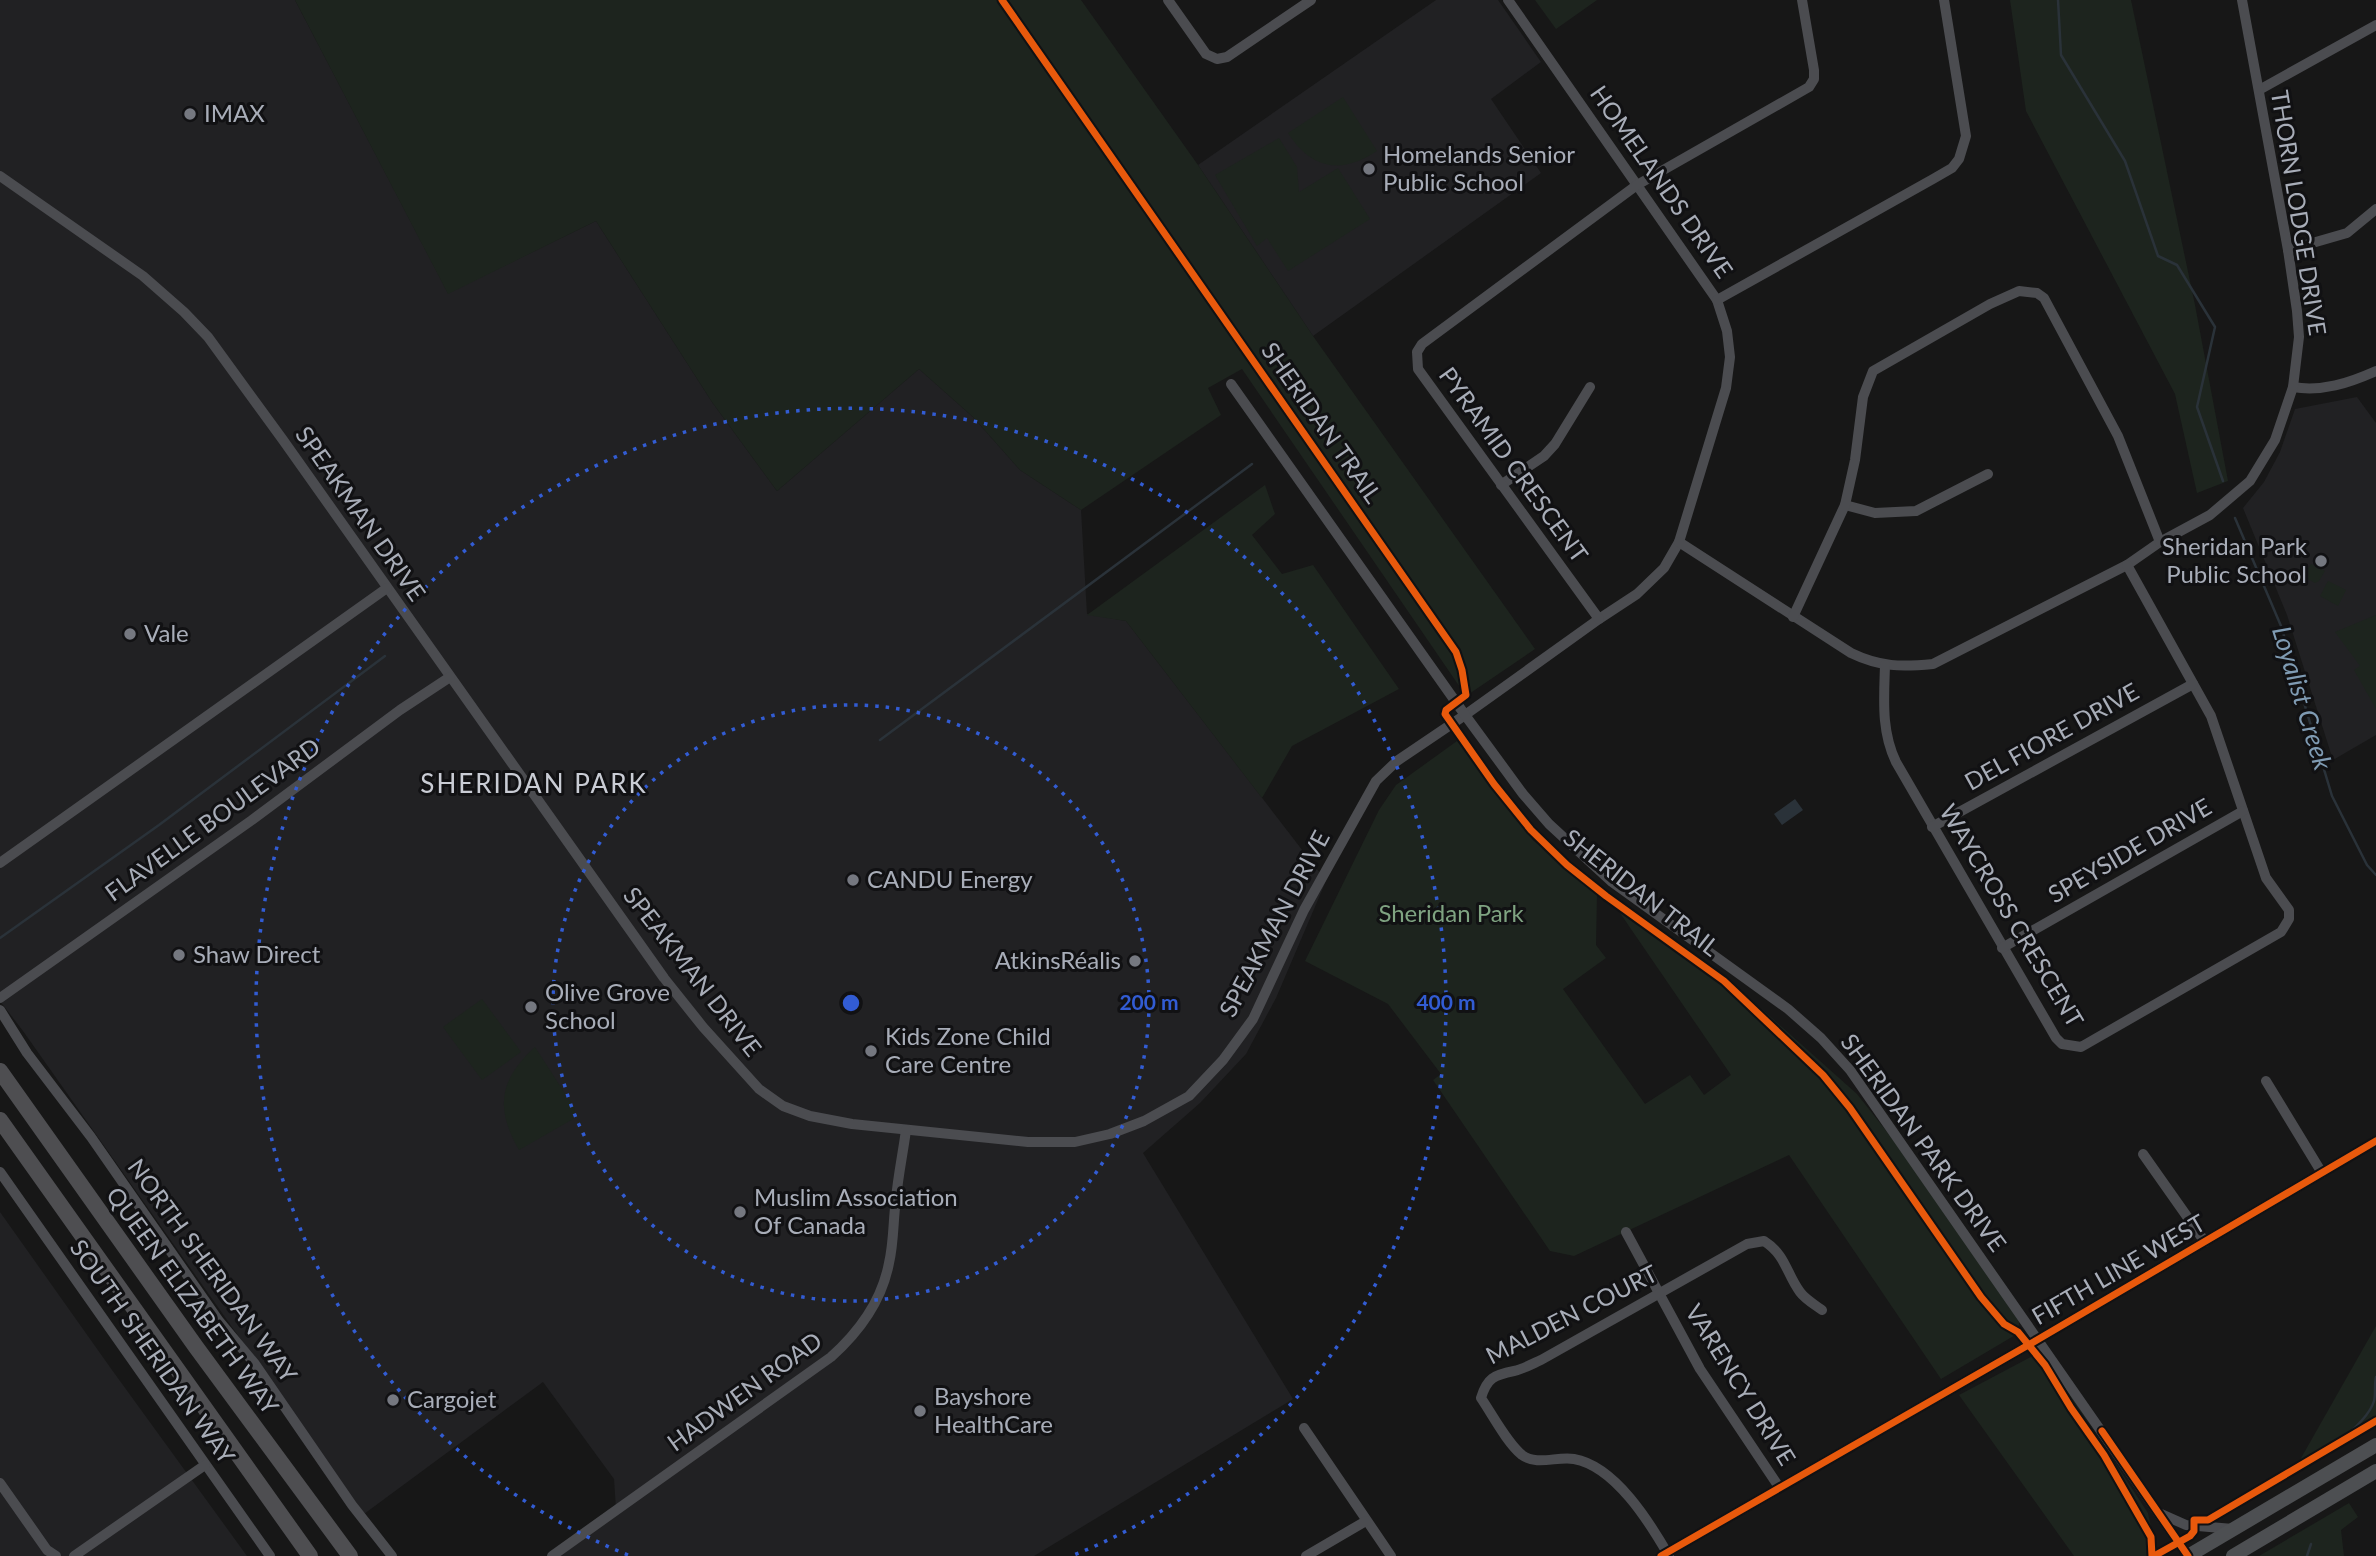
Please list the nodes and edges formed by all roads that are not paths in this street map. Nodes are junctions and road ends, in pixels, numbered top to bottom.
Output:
1 (1168, 0) edge
2 (1311, 0) edge
3 (1508, 0) edge
4 (1801, 0) edge
5 (1944, 0) edge
6 (2242, 0) edge
7 (2376, 25) edge
8 (2259, 90) junction
9 (0, 176) edge
10 (1637, 185) junction
11 (2376, 209) edge
12 (2288, 250) junction
13 (1717, 300) junction
14 (2376, 371) edge
15 (1231, 384) dead end
16 (1590, 387) dead end
17 (2293, 387) junction
18 (1988, 474) dead end
19 (1501, 485) junction
20 (1845, 505) junction
21 (1679, 542) junction
22 (2160, 542) junction
23 (2127, 565) junction
24 (387, 588) junction
25 (1794, 617) junction
26 (1599, 618) junction
27 (1885, 665) junction
28 (450, 677) junction
29 (2193, 684) junction
30 (1465, 715) junction
31 (2243, 811) junction
32 (1932, 827) junction
33 (0, 863) edge
34 (2002, 948) junction
35 (0, 998) edge
36 (0, 1010) edge
37 (0, 1071) edge
38 (2266, 1081) dead end
39 (0, 1120) edge
40 (906, 1130) junction
41 (2376, 1141) edge
42 (2143, 1154) dead end
43 (0, 1172) edge
44 (2322, 1173) junction
45 (1626, 1232) dead end
46 (2205, 1242) junction
47 (1659, 1294) junction
48 (1822, 1310) dead end
49 (2037, 1340) junction
50 (1304, 1428) dead end
51 (2376, 1444) edge
52 (205, 1465) junction
53 (2376, 1471) edge
54 (0, 1483) edge
55 (1779, 1487) junction
56 (2160, 1513) junction
57 (1366, 1521) junction
58 (2233, 1529) junction
59 (1666, 1555) edge
60 (56, 1556) edge
61 (74, 1556) edge
62 (270, 1556) edge
63 (310, 1556) edge
64 (350, 1556) edge
65 (392, 1556) edge
66 (552, 1556) edge
67 (1306, 1556) edge
68 (1391, 1556) edge
69 (2188, 1556) edge
70 (2233, 1556) edge

1 - 2 street
3 - 10 street, HOMELANDS DRIVE
4 - 10 street
5 - 13 street
6 - 8 street, THORN LODGE DRIVE
7 - 8 street
8 - 12 street, THORN LODGE DRIVE
9 - 24 street, SPEAKMAN DRIVE
10 - 13 street, HOMELANDS DRIVE
10 - 19 street, PYRAMID CRESCENT
11 - 12 street
12 - 17 street, THORN LODGE DRIVE
13 - 21 street, HOMELANDS DRIVE
14 - 17 street
15 - 30 street, SHERIDAN PARK DRIVE
16 - 19 street
17 - 22 street, THORN LODGE DRIVE
18 - 20 street
19 - 26 street, PYRAMID CRESCENT
20 - 22 street
20 - 25 street
21 - 25 street, THORN LODGE DRIVE
21 - 26 street, HOMELANDS DRIVE
22 - 23 street, THORN LODGE DRIVE
23 - 27 street, THORN LODGE DRIVE
23 - 29 street, WAYCROSS CRESCENT
24 - 28 street, SPEAKMAN DRIVE
24 - 33 street
25 - 27 street, THORN LODGE DRIVE
26 - 30 street, HOMELANDS DRIVE
27 - 32 street, WAYCROSS CRESCENT
28 - 35 street, FLAVELLE BOULEVARD
28 - 40 street, SPEAKMAN DRIVE
29 - 31 street, WAYCROSS CRESCENT
29 - 32 street, DEL FIORE DRIVE
30 - 40 street, SPEAKMAN DRIVE
30 - 49 street, SHERIDAN PARK DRIVE
31 - 34 street, SPEYSIDE DRIVE
31 - 34 street, WAYCROSS CRESCENT
32 - 34 street, WAYCROSS CRESCENT
36 - 65 street, NORTH SHERIDAN WAY
37 - 64 highway, QUEEN ELIZABETH WAY
38 - 44 street
39 - 63 highway, QUEEN ELIZABETH WAY
40 - 66 street, HADWEN ROAD
41 - 44 street, FIFTH LINE WEST
42 - 46 street
43 - 52 street, SOUTH SHERIDAN WAY
44 - 46 street, FIFTH LINE WEST
45 - 47 street, VARENCY DRIVE
46 - 49 street, FIFTH LINE WEST
47 - 48 street, MALDEN COURT
47 - 55 street, VARENCY DRIVE
47 - 59 street, MALDEN COURT
49 - 55 street, FIFTH LINE WEST
49 - 56 street, SHERIDAN PARK DRIVE
50 - 57 street
51 - 58 main road
52 - 61 street
52 - 62 street, SOUTH SHERIDAN WAY
53 - 70 main road
54 - 60 street
55 - 59 street, FIFTH LINE WEST
56 - 58 street
56 - 69 street, SHERIDAN PARK DRIVE
57 - 67 street
57 - 68 street
58 - 69 main road

